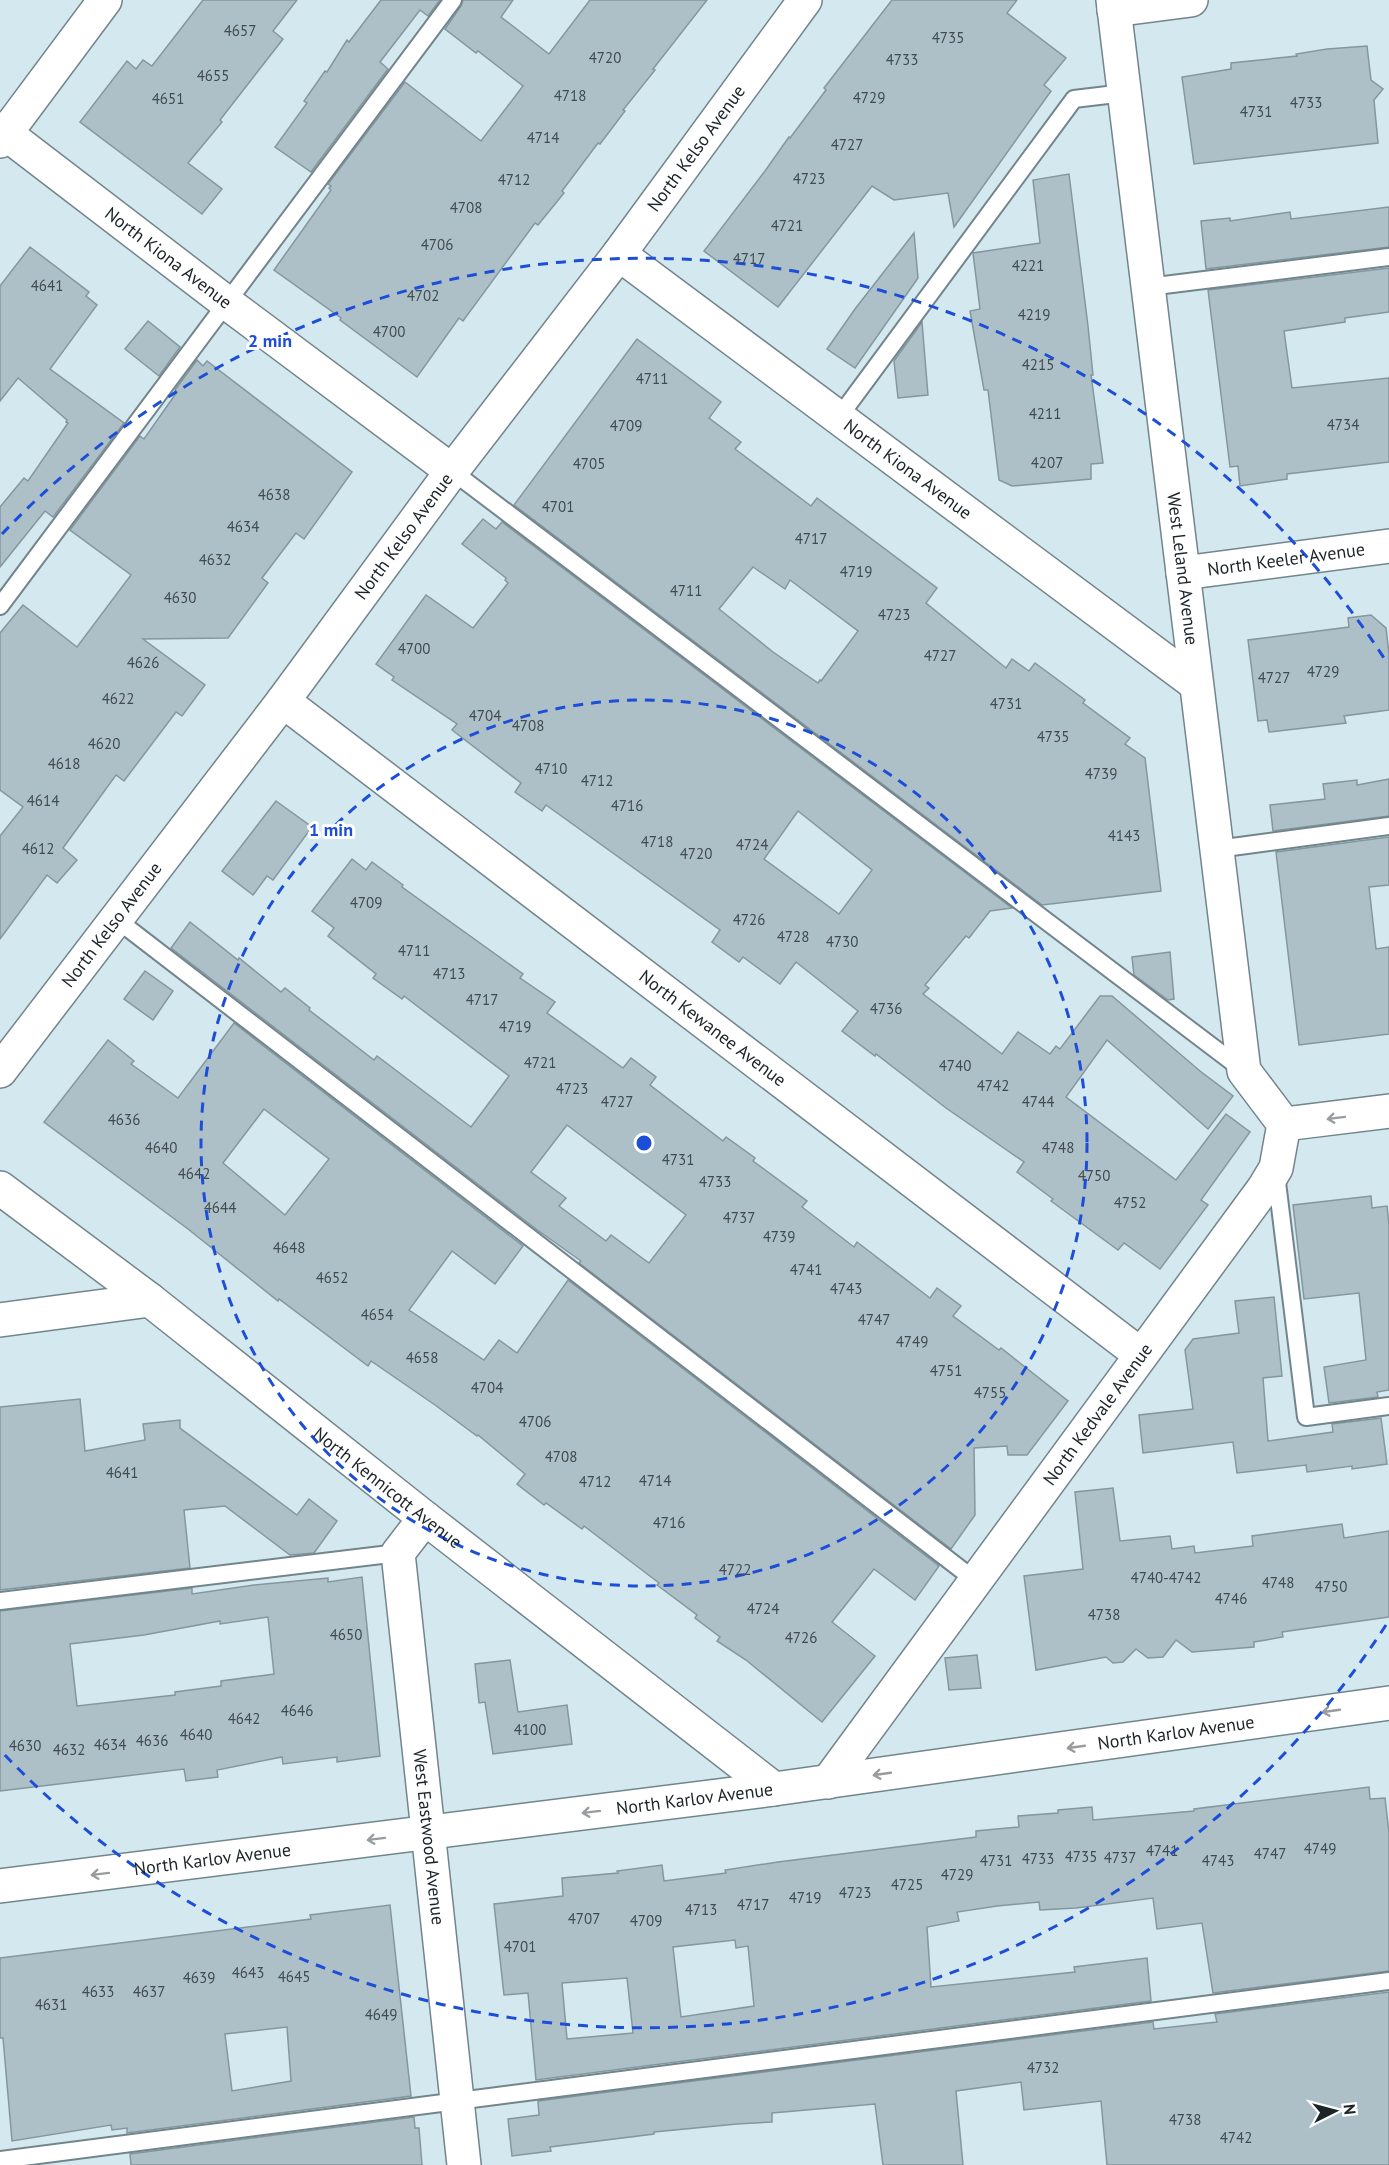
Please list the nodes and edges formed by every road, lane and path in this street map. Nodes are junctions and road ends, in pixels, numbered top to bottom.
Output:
1 (105, 0) edge
2 (453, 0) edge
3 (805, 0) edge
4 (1191, 0) edge
5 (1113, 5) edge
6 (1124, 93) junction
7 (2, 134) edge
8 (619, 254) junction
9 (1389, 257) edge
10 (1148, 287) junction
11 (226, 303) junction
12 (839, 417) junction
13 (452, 471) junction
14 (1389, 546) edge
15 (1183, 573) junction
16 (0, 606) edge
17 (1196, 684) junction
18 (283, 701) junction
19 (1389, 826) edge
20 (1217, 849) junction
21 (116, 919) junction
22 (0, 1071) edge
23 (1244, 1071) junction
24 (1389, 1111) edge
25 (1284, 1124) junction
26 (1276, 1168) junction
27 (0, 1188) edge
28 (150, 1300) junction
29 (0, 1320) edge
30 (1142, 1355) junction
31 (1389, 1406) edge
32 (425, 1518) junction
33 (398, 1553) junction
34 (975, 1581) junction
35 (0, 1601) edge
36 (1389, 1703) edge
37 (828, 1782) junction
38 (774, 1789) junction
39 (428, 1832) junction
40 (0, 1886) edge
41 (1389, 1981) edge
42 (457, 2101) junction
43 (0, 2160) edge
44 (464, 2165) edge

1 - 7 street
2 - 11 lane
3 - 8 street, North Kelso Avenue
4 - 5 street
5 - 6 street, West Leland Avenue
6 - 10 street, West Leland Avenue
6 - 12 lane
7 - 11 street, North Kiona Avenue
8 - 12 street, North Kiona Avenue
8 - 13 street, North Kelso Avenue
9 - 10 lane
10 - 15 street, West Leland Avenue
11 - 13 street, North Kiona Avenue
11 - 16 lane
12 - 17 street, North Kiona Avenue
13 - 18 street, North Kelso Avenue
13 - 23 lane
14 - 15 street, North Keeler Avenue
15 - 17 street, West Leland Avenue
17 - 20 street, West Leland Avenue
18 - 21 street, North Kelso Avenue
18 - 30 street, North Kewanee Avenue
19 - 20 lane
20 - 23 street, West Leland Avenue
21 - 22 street, North Kelso Avenue
21 - 34 lane
23 - 25 street
24 -> 25 street
25 - 26 street, North Kedvale Avenue
26 - 30 street, North Kedvale Avenue
26 - 31 lane
27 - 28 street, North Kennicott Avenue
28 - 29 street
28 - 32 street, North Kennicott Avenue
30 - 34 street, North Kedvale Avenue
32 - 33 street
32 - 38 street, North Kennicott Avenue
33 - 35 lane
33 - 39 street, West Eastwood Avenue
34 - 37 street, North Kedvale Avenue
36 -> 37 street, North Karlov Avenue
37 - 38 street, North Karlov Avenue
38 -> 39 street, North Karlov Avenue
39 -> 40 street, North Karlov Avenue
39 - 42 street, West Eastwood Avenue
41 - 42 lane
42 - 43 lane
42 - 44 street, West Eastwood Avenue

